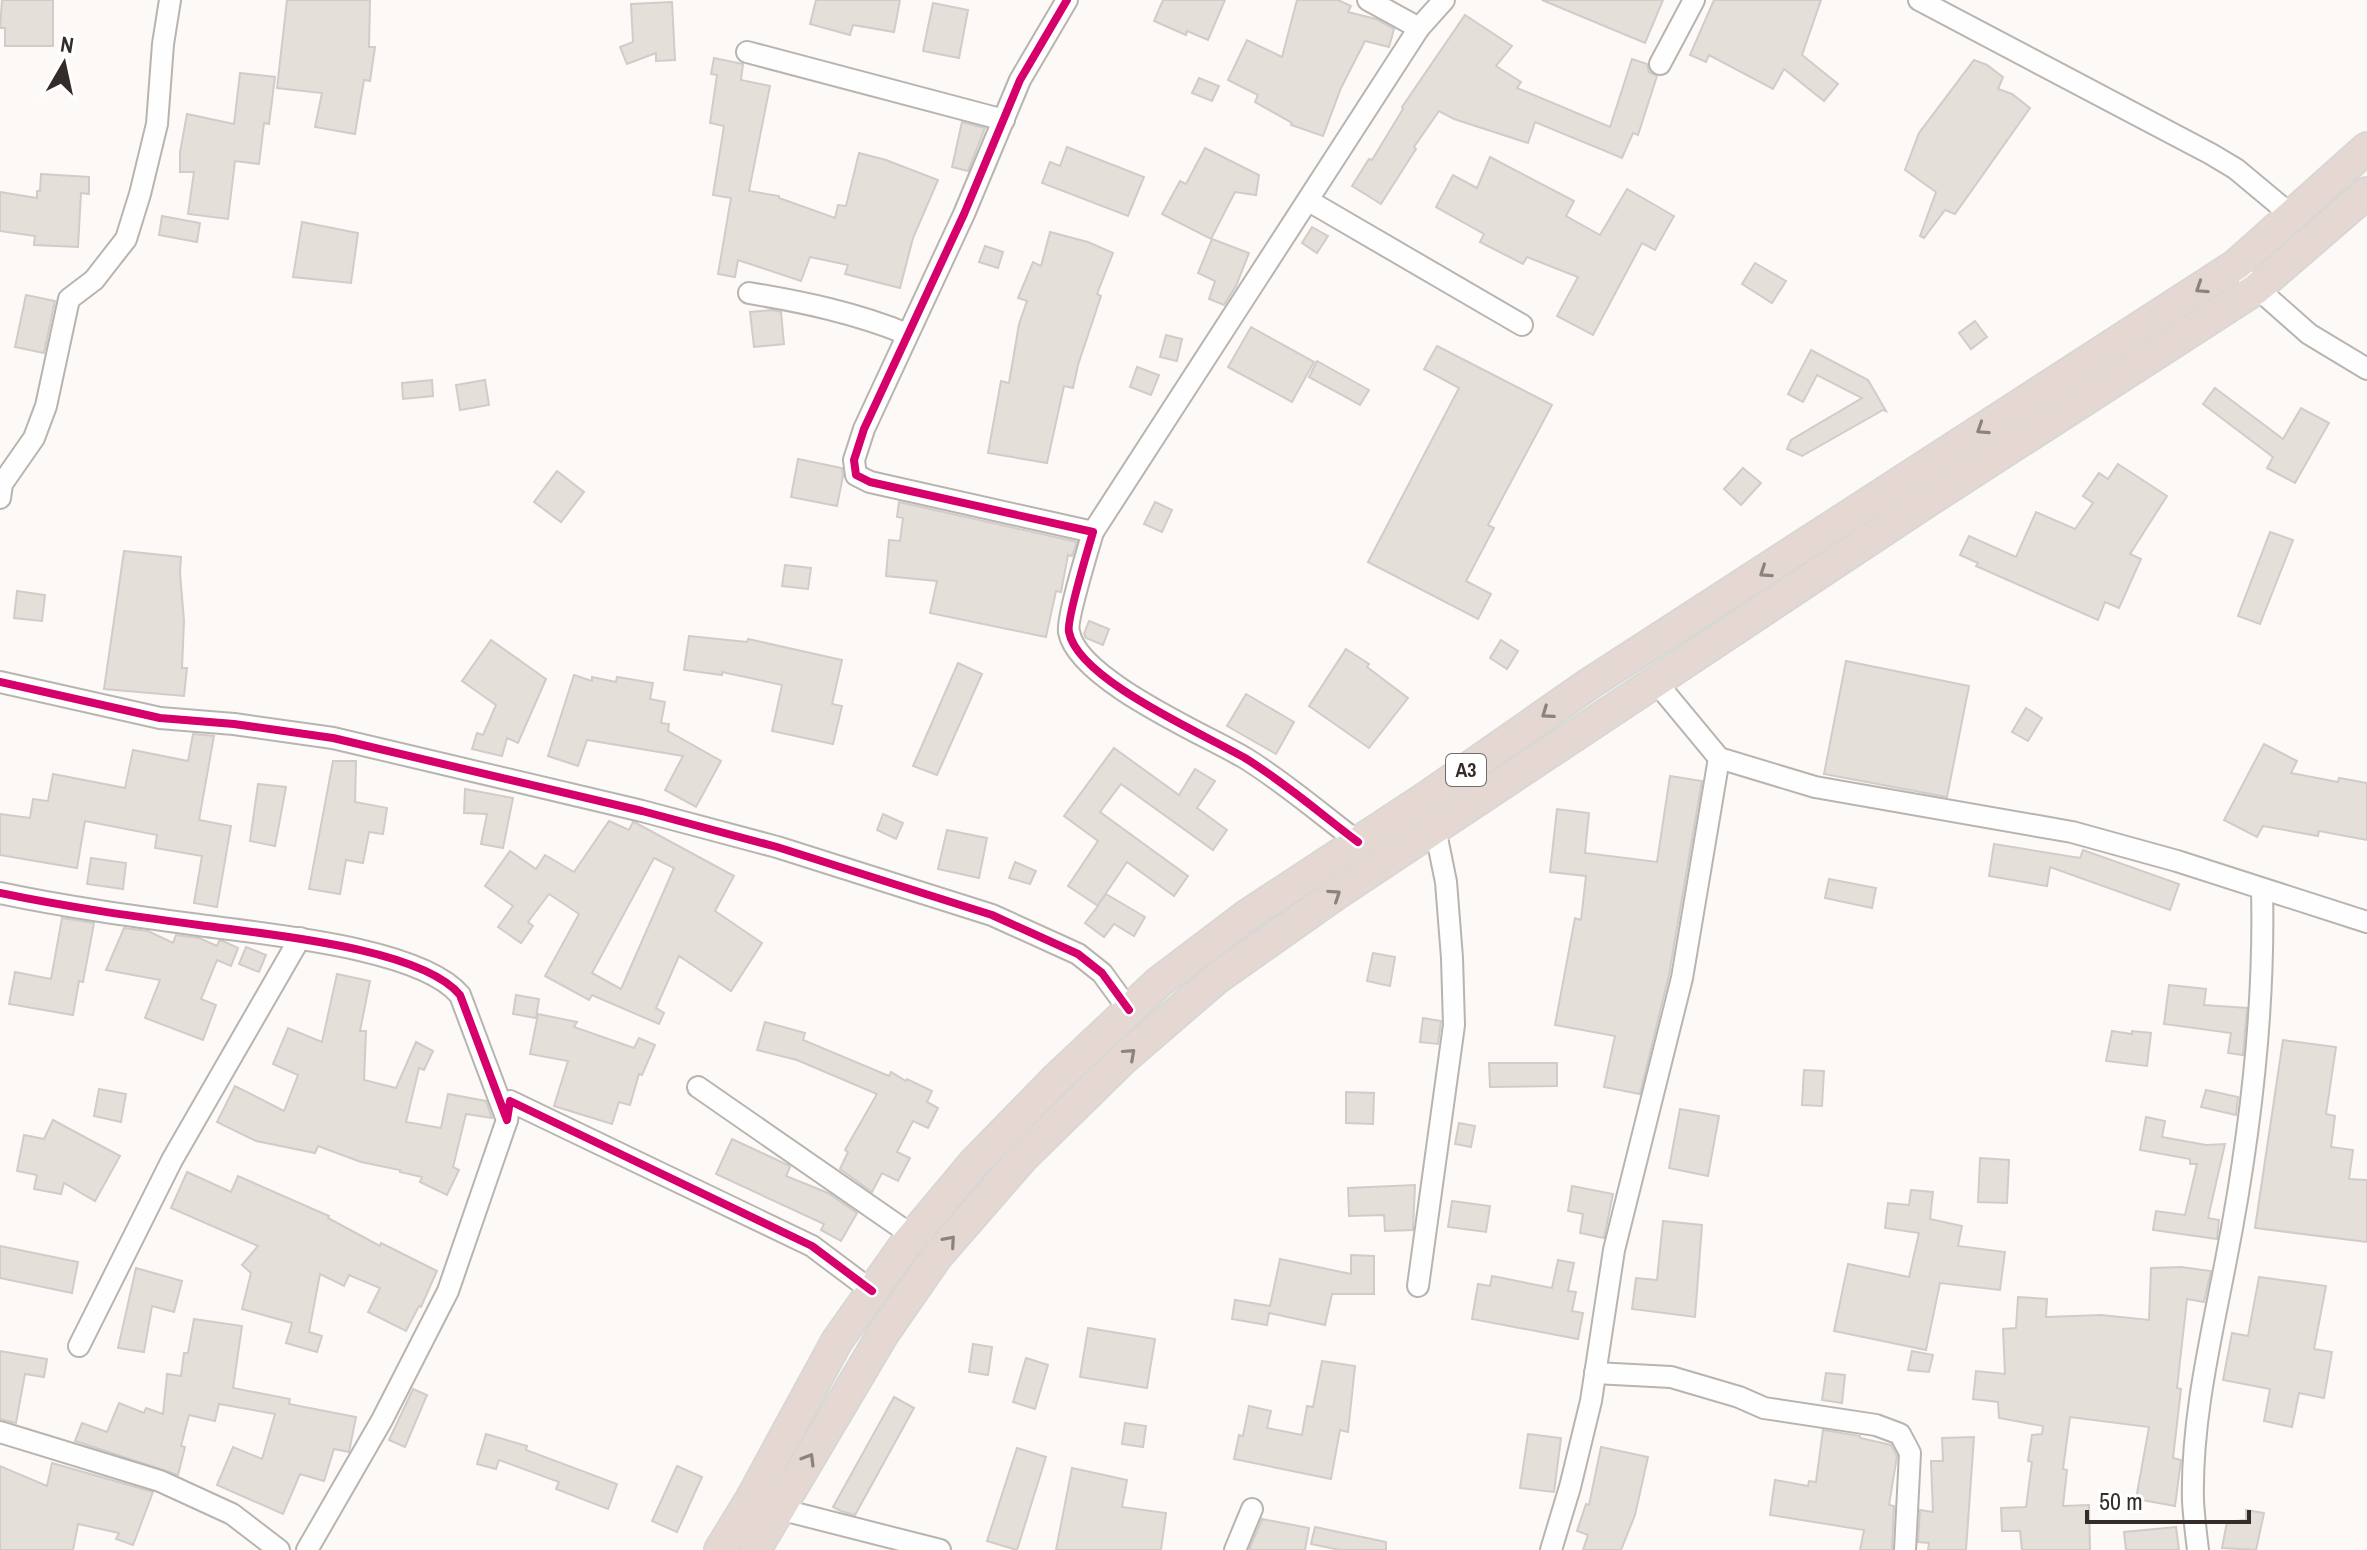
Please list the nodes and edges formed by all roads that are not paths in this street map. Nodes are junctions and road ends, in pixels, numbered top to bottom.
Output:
1 (170, 0) edge
2 (1067, 0) edge
3 (1368, 0) edge
4 (1444, 0) edge
5 (1694, 0) edge
6 (1919, 0) edge
7 (1419, 28) junction
8 (747, 52) dead end
9 (1660, 64) dead end
10 (1004, 120) junction
11 (2367, 148) edge
12 (2367, 193) edge
13 (1309, 201) junction
14 (2290, 214) junction
15 (2236, 265) junction
16 (2256, 289) junction
17 (749, 293) dead end
18 (1522, 325) dead end
19 (907, 334) junction
20 (2367, 369) edge
21 (0, 498) edge
22 (1093, 532) junction
23 (0, 682) edge
24 (1656, 682) junction
25 (1719, 758) junction
26 (1435, 828) junction
27 (1358, 842) junction
28 (2262, 890) junction
29 (0, 893) edge
30 (2367, 922) edge
31 (300, 938) junction
32 (1129, 1010) junction
33 (698, 1087) dead end
34 (507, 1120) junction
35 (913, 1236) junction
36 (1418, 1286) dead end
37 (872, 1291) junction
38 (79, 1346) dead end
39 (1595, 1373) junction
40 (0, 1432) edge
41 (779, 1509) junction
42 (1252, 1509) dead end
43 (279, 1550) edge
44 (307, 1550) edge
45 (720, 1550) edge
46 (755, 1550) edge
47 (940, 1550) edge
48 (1235, 1550) edge
49 (1551, 1550) edge
50 (1905, 1550) edge
51 (2198, 1550) edge

1 - 21 street
2 - 10 street
3 - 7 street
4 - 7 street
5 - 9 street
6 - 14 street
7 - 13 street
8 - 10 street
10 - 19 street
11 - 14 highway, A3
12 - 16 highway, A3
13 - 18 street
13 - 22 street
14 - 15 highway, A3
15 - 16 street
15 -> 27 highway, A3
16 - 20 street
16 - 24 highway, A3
17 - 19 street
19 - 22 street
22 - 27 street
23 - 32 street
24 - 25 street
24 - 26 highway, A3
25 - 28 street
25 - 39 street
26 - 36 street
41 -> 26 highway, A3
27 - 32 highway, A3
28 - 30 street
28 - 51 street
29 - 31 street
31 - 34 street
31 - 38 street
32 - 35 highway, A3
33 - 35 street
34 - 37 street
34 - 44 street
35 - 37 highway, A3
37 - 45 highway, A3
39 - 49 street
39 - 50 street
40 - 43 street
41 - 46 highway, A3
41 - 47 street
42 - 48 street

